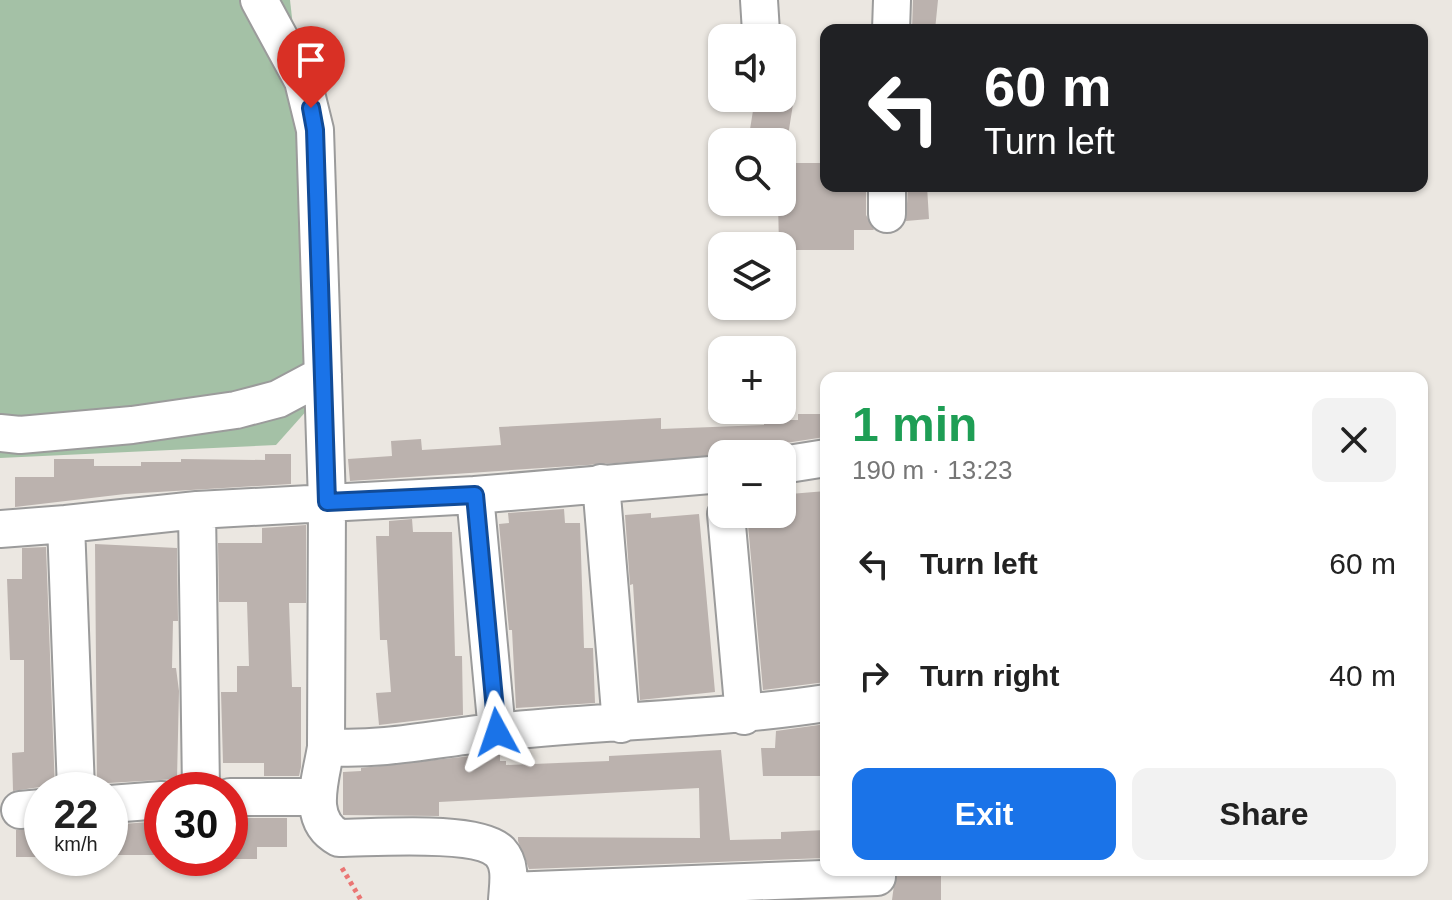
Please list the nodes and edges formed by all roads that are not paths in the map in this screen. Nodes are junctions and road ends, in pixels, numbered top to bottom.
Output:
1 (259, 0) edge
2 (892, 0) edge
3 (891, 24) edge
4 (323, 375) junction
5 (0, 433) edge
6 (820, 459) edge
7 (796, 463) edge
8 (708, 476) edge
9 (601, 483) junction
10 (475, 495) junction
11 (327, 502) junction
12 (197, 510) junction
13 (66, 524) junction
14 (727, 528) edge
15 (0, 529) edge
16 (820, 704) edge
17 (744, 716) junction
18 (621, 724) junction
19 (497, 732) junction
20 (326, 747) junction
21 (75, 772) edge
22 (201, 772) edge
23 (248, 797) edge
24 (318, 797) junction
25 (877, 882) edge
26 (507, 895) edge

1 - 4 street
2 - 3 street
4 - 5 street
4 - 11 street
6 - 7 street
8 - 9 street
9 - 10 street
9 - 18 street
10 - 11 street
10 - 19 street
11 - 12 street
11 - 20 street
12 - 13 street
12 - 22 street
13 - 15 street
13 - 21 street
14 - 17 street
16 - 17 street
17 - 18 street
18 - 19 street
19 - 20 street
20 - 24 street
23 - 24 street
24 - 26 street
25 - 26 street

